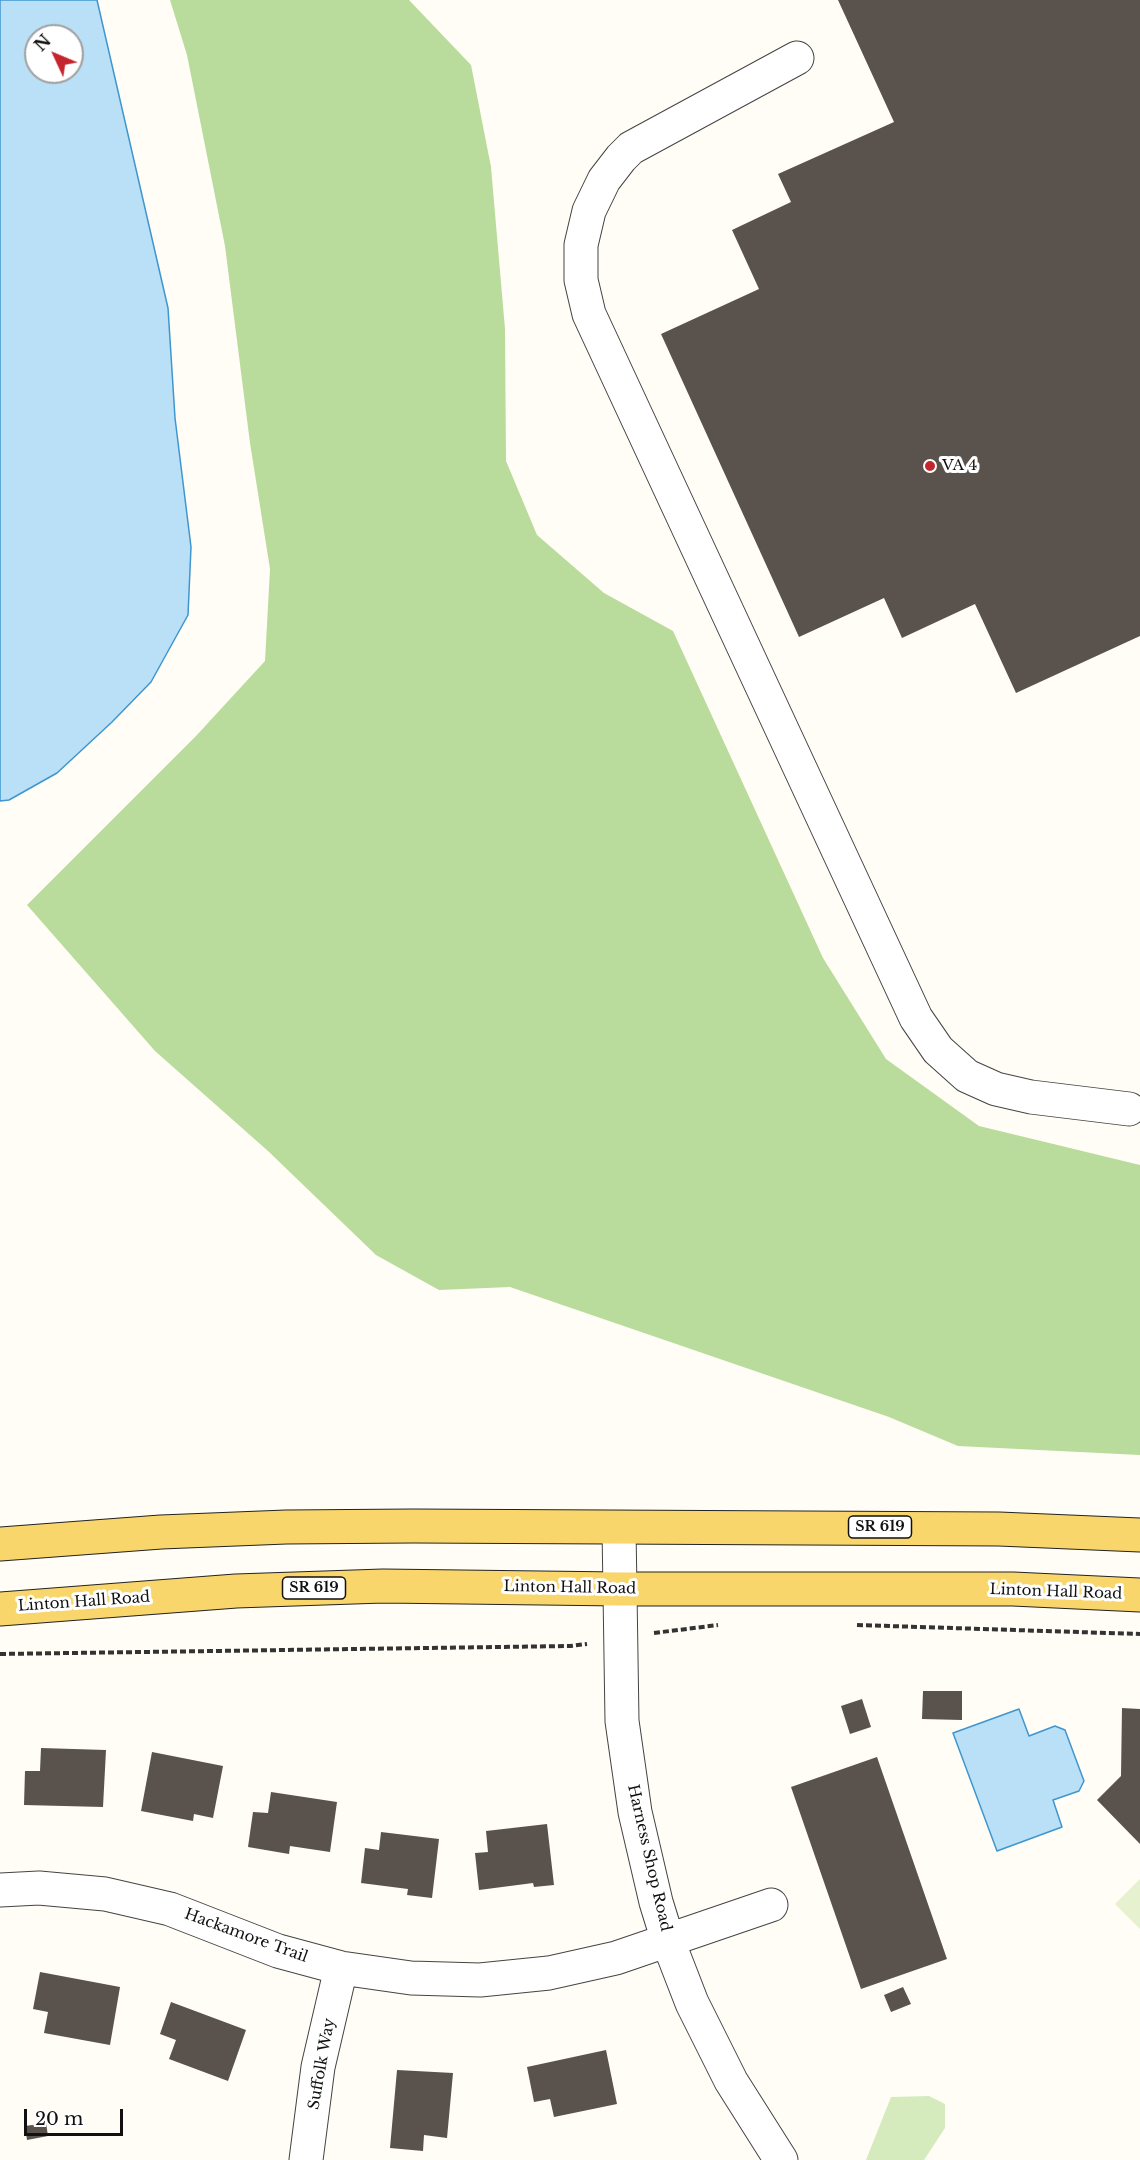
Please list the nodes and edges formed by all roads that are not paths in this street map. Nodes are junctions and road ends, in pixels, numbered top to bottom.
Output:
1 (797, 58) dead end
2 (1136, 1110) edge
3 (619, 1528) junction
4 (1140, 1535) edge
5 (0, 1544) edge
6 (620, 1589) junction
7 (1140, 1595) edge
8 (0, 1609) edge
9 (0, 1890) edge
10 (771, 1905) dead end
11 (668, 1941) junction
12 (341, 1968) junction
13 (306, 2160) edge
14 (781, 2160) edge

1 - 2 street
3 - 4 main road, SR 619
3 - 5 main road, SR 619
3 - 6 street, Harness Shop Road
6 - 7 main road, Linton Hall Road / SR 619
6 - 8 main road, Linton Hall Road / SR 619
6 - 11 street, Harness Shop Road
9 - 12 street, Hackamore Trail
10 - 11 street, Hackamore Trail
11 - 12 street, Hackamore Trail
11 - 14 street, Harness Shop Road
12 - 13 street, Suffolk Way

